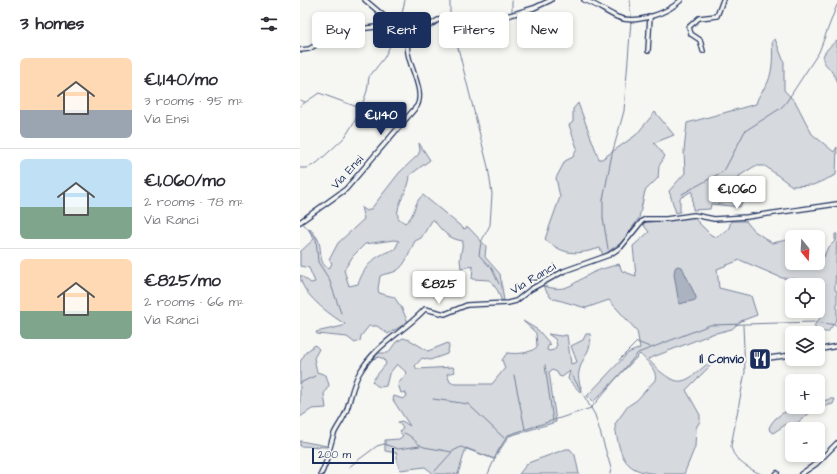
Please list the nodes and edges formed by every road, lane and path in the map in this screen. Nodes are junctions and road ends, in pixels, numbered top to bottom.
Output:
1 (365, 0) edge
2 (551, 0) edge
3 (584, 0) edge
4 (681, 0) edge
5 (723, 0) edge
6 (379, 12) edge
7 (650, 16) junction
8 (431, 23) edge
9 (373, 28) edge
10 (408, 48) edge
11 (300, 50) edge
12 (648, 51) dead end
13 (703, 51) dead end
14 (837, 204) edge
15 (301, 222) edge
16 (837, 346) edge
17 (825, 349) edge
18 (785, 356) edge
19 (761, 359) dead end
20 (837, 443) edge
21 (321, 474) edge
22 (801, 474) edge

1 - 6 street
2 - 8 street
3 - 7 street
4 - 7 street
5 - 13 street
7 - 12 street
9 - 11 street
10 - 15 street, Via Ensi
14 - 21 street, Via Ranci
16 - 17 street
18 - 19 street
20 - 22 street

